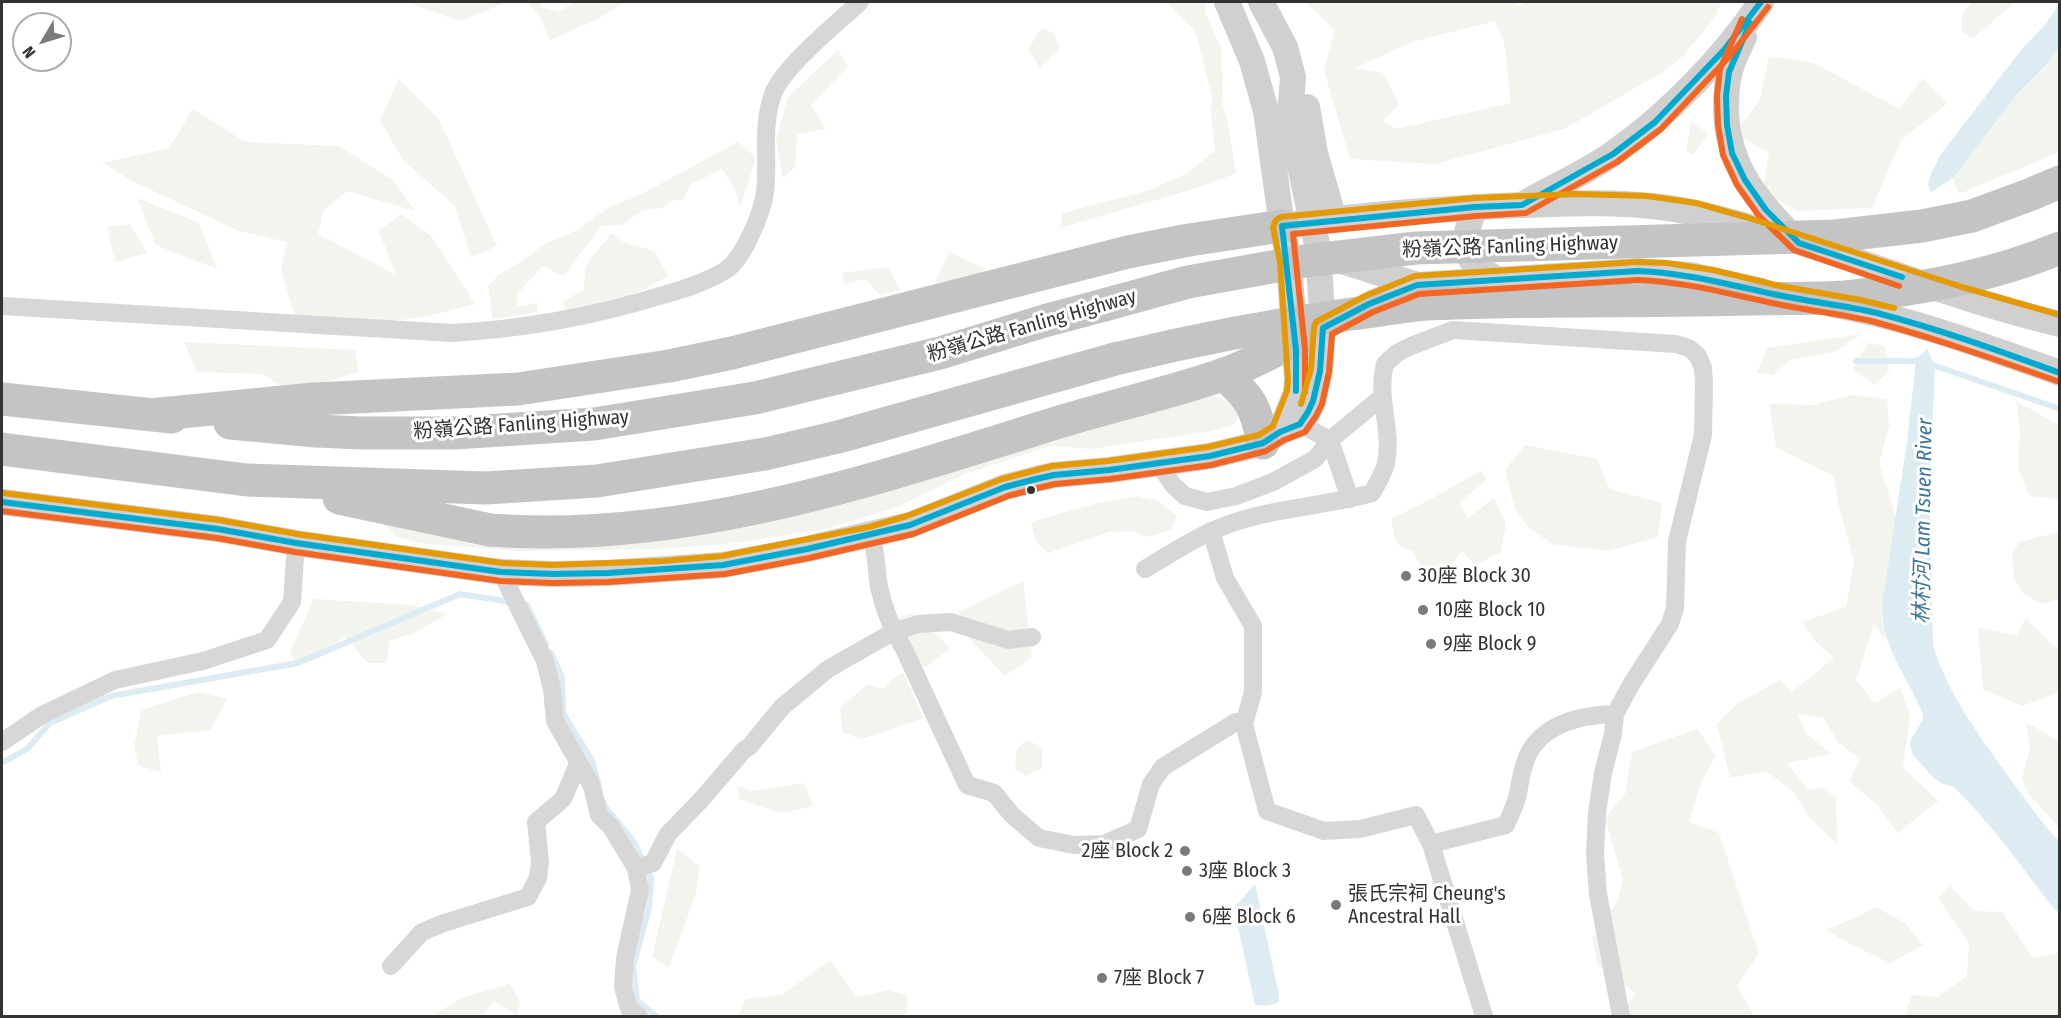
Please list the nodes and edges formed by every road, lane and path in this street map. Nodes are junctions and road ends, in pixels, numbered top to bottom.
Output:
1 (860, 2) edge
2 (1227, 2) edge
3 (1261, 2) edge
4 (1758, 6) edge
5 (2060, 182) edge
6 (1522, 205) junction
7 (1474, 207) junction
8 (1310, 222) junction
9 (1798, 243) junction
10 (2060, 248) edge
11 (1318, 249) junction
12 (1499, 281) junction
13 (1417, 285) junction
14 (2, 306) edge
15 (2060, 324) edge
16 (1309, 334) junction
17 (2060, 373) edge
18 (1223, 374) junction
19 (1382, 397) junction
20 (2, 399) edge
21 (150, 415) junction
22 (1281, 433) junction
23 (1330, 440) junction
24 (2, 449) edge
25 (1158, 463) junction
26 (247, 480) junction
27 (1350, 499) junction
28 (2, 502) edge
29 (1211, 531) junction
30 (871, 536) junction
31 (296, 543) junction
32 (1145, 568) dead end
33 (505, 582) junction
34 (893, 632) junction
35 (1032, 637) dead end
36 (1615, 714) junction
37 (1244, 724) junction
38 (2, 742) edge
39 (578, 764) junction
40 (1431, 844) junction
41 (643, 866) junction
42 (391, 966) dead end
43 (639, 1017) edge
44 (1484, 1017) edge
45 (1621, 1017) edge

1 - 14 street
2 - 8 main road
3 - 8 main road
4 - 6 main road
4 - 9 main road
5 - 21 highway, 粉嶺公路 Fanling Highway, bridge
6 - 7 main road
6 - 9 main road
7 - 8 main road
7 - 12 main road
8 - 11 main road
8 - 16 main road
8 - 21 highway
9 - 15 main road
10 - 26 highway, bridge
11 - 13 main road
11 - 16 main road
12 - 13 main road
12 - 17 main road
13 - 16 main road
16 - 18 highway
16 - 22 main road
18 - 22 highway
18 - 26 highway
19 - 23 street
19 - 27 street
19 - 36 street
20 - 21 highway, 粉嶺公路 Fanling Highway
22 - 23 street
22 - 25 main road
23 - 25 street
23 - 27 street
24 - 26 highway
25 - 30 main road
27 - 29 street
28 - 31 main road
29 - 32 street
29 - 37 street
30 - 33 main road
30 - 34 street
31 - 33 main road
31 - 38 street
33 - 39 street
34 - 35 street
34 - 37 street
34 - 41 street
36 - 40 street
36 - 45 street
37 - 40 street
39 - 41 street
39 - 42 street
40 - 44 street
41 - 43 street

